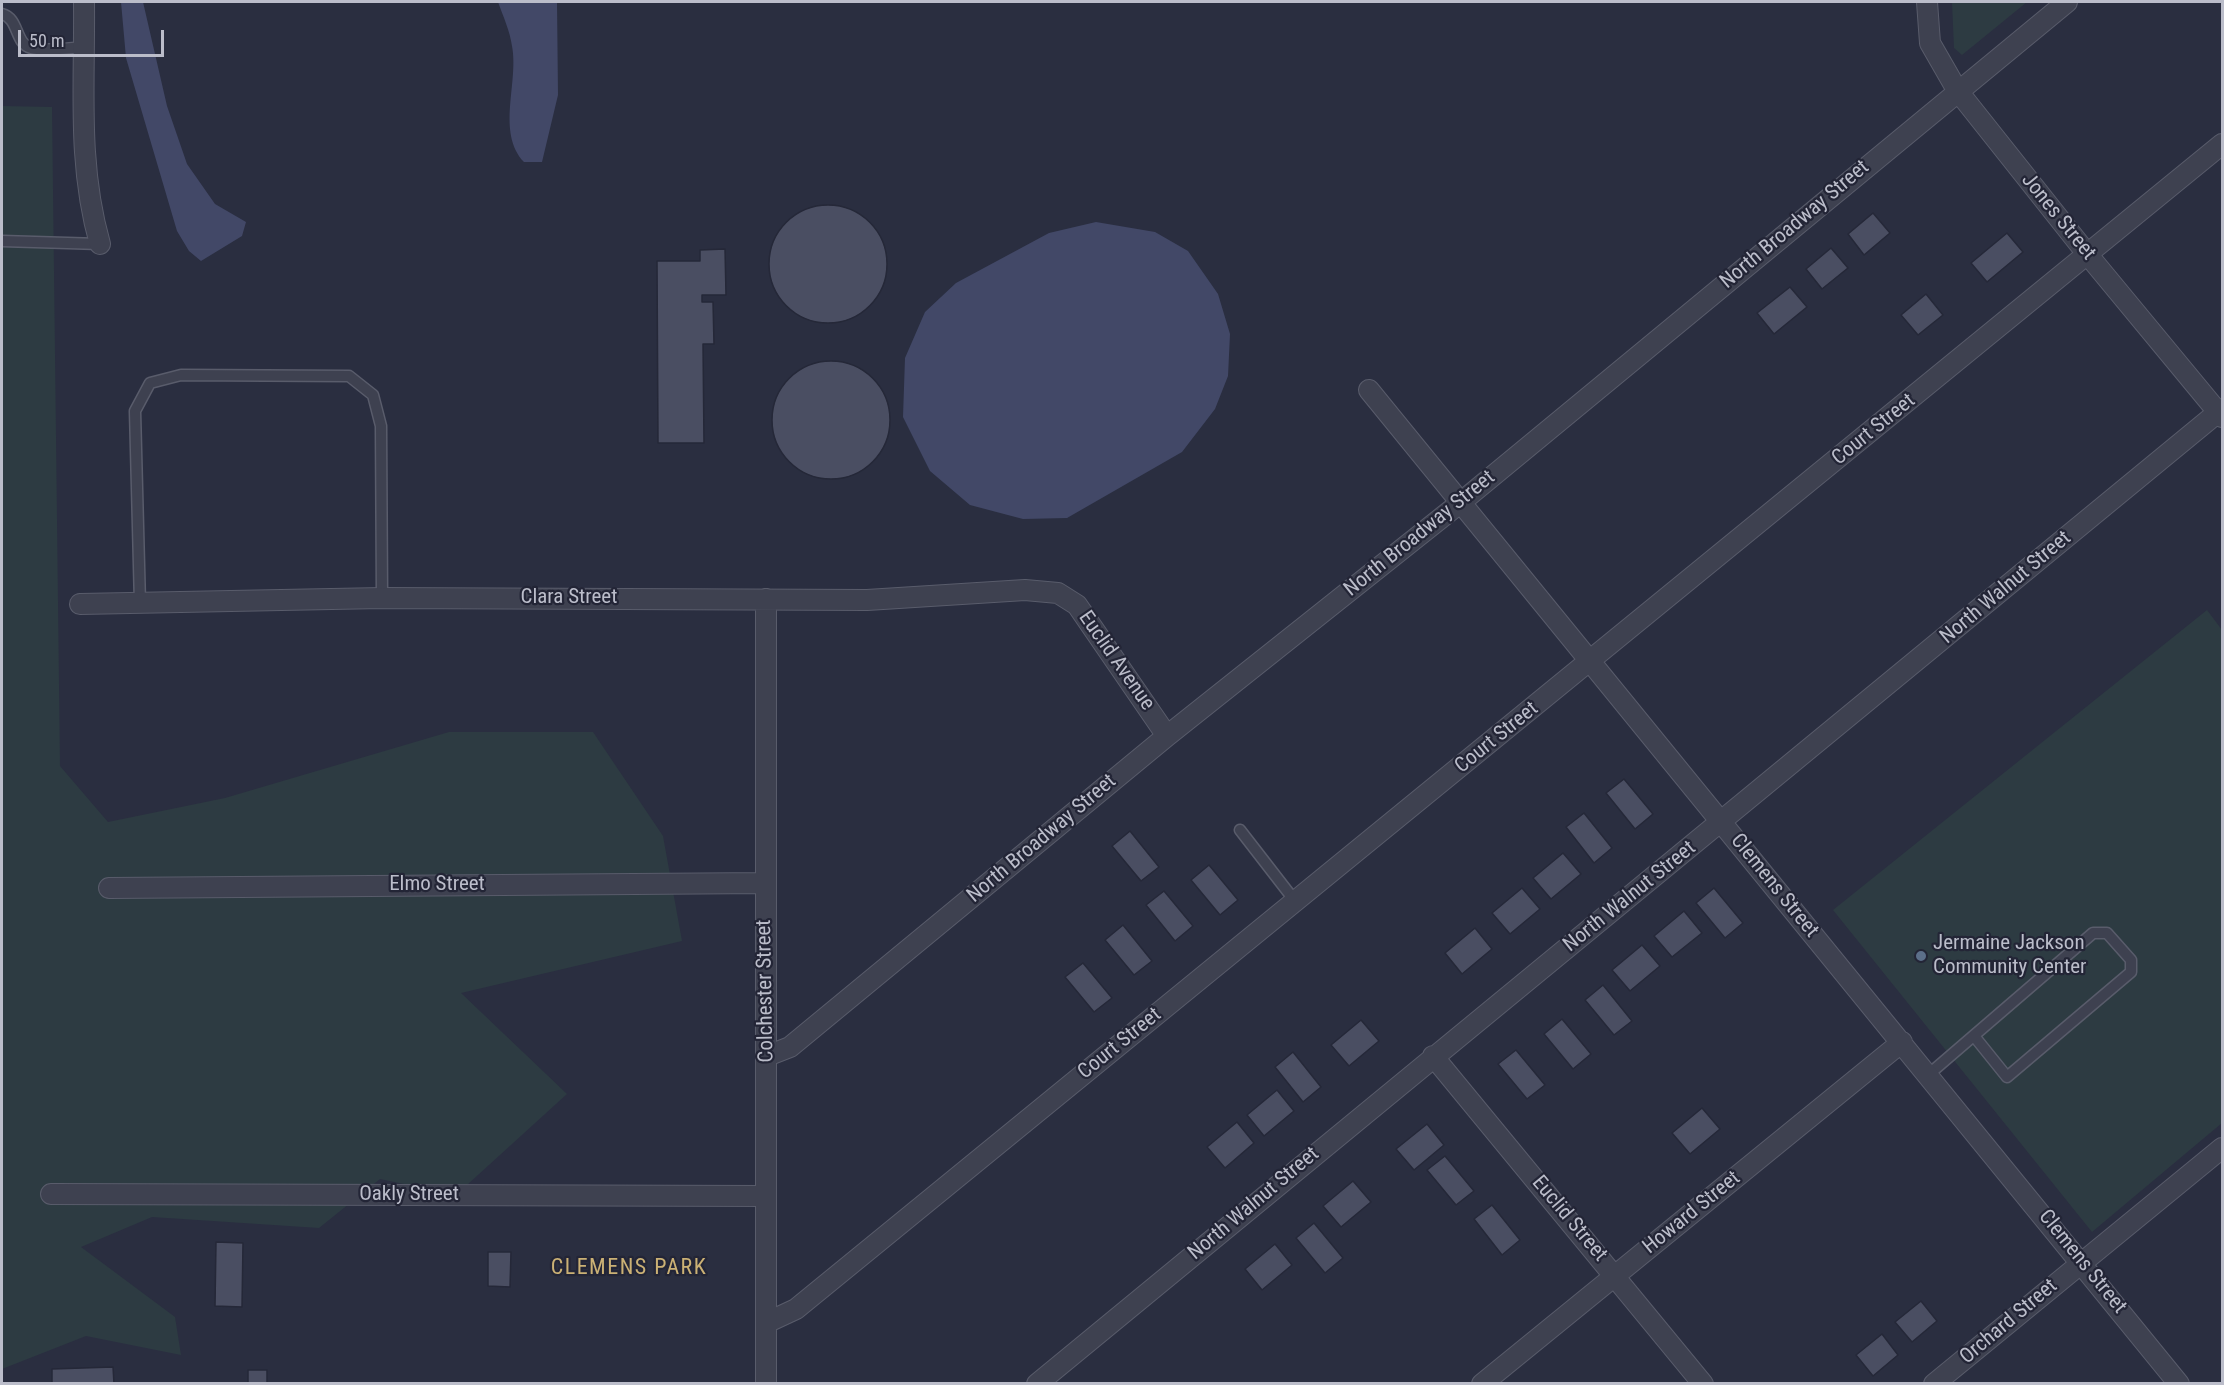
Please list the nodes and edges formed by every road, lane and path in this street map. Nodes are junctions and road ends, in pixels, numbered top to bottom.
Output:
1 (84, 2) edge
2 (1927, 2) edge
3 (2067, 2) edge
4 (2, 14) edge
5 (84, 48) junction
6 (1957, 90) junction
7 (2223, 144) edge
8 (2, 241) edge
9 (100, 244) joint
10 (2088, 255) junction
11 (1369, 390) dead end
12 (2221, 413) edge
13 (1460, 503) junction
14 (1058, 593) joint
15 (382, 598) junction
16 (766, 599) junction
17 (80, 604) dead end
18 (140, 604) junction
19 (1592, 662) junction
20 (1167, 736) junction
21 (1722, 822) junction
22 (1240, 830) dead end
23 (765, 883) junction
24 (110, 888) dead end
25 (1296, 901) junction
26 (1974, 1036) junction
27 (1902, 1042) junction
28 (767, 1056) junction
29 (1433, 1056) junction
30 (1928, 1075) junction
31 (2223, 1148) edge
32 (51, 1194) dead end
33 (766, 1196) junction
34 (2082, 1262) junction
35 (1616, 1276) junction
36 (766, 1323) junction
37 (766, 1383) edge
38 (1037, 1383) edge
39 (1482, 1383) edge
40 (1703, 1383) edge
41 (1934, 1383) edge
42 (2179, 1383) edge

1 - 5 street
2 - 6 street, Jones Street
3 - 6 street, North Broadway Street
4 - 5 lane
5 - 9 street
6 - 10 street, Jones Street
6 - 13 street, North Broadway Street
7 - 10 street, Court Street
8 - 9 lane
10 - 12 street, Jones Street
10 - 19 street, Court Street
11 - 13 street, Clemens Street
12 - 21 street, North Walnut Street
13 - 19 street, Clemens Street
13 - 20 street, North Broadway Street
14 - 16 street, Clara Street
14 - 20 street, Euclid Avenue
15 - 16 street, Clara Street
15 - 18 street, Clara Street
15 - 18 lane
16 - 23 street, Colchester Street
17 - 18 street, Clara Street
19 - 21 street, Clemens Street
19 - 25 street, Court Street
20 - 28 street, North Broadway Street
21 - 27 street, Clemens Street
21 - 29 street, North Walnut Street
22 - 25 lane
23 - 24 street, Elmo Street
23 - 28 street, Colchester Street
25 - 36 street, Court Street
26 - 26 lane
26 - 30 lane
27 - 30 street, Clemens Street
27 - 35 street, Howard Street
28 - 33 street, Colchester Street
29 - 35 street, Euclid Street
29 - 38 street, North Walnut Street
30 - 34 street, Clemens Street
31 - 34 street, Orchard Street
32 - 33 street, Oakly Street
33 - 36 street, Colchester Street
34 - 41 street, Orchard Street
34 - 42 street, Clemens Street
35 - 39 street, Howard Street
35 - 40 street, Euclid Street
36 - 37 street, Colchester Street

